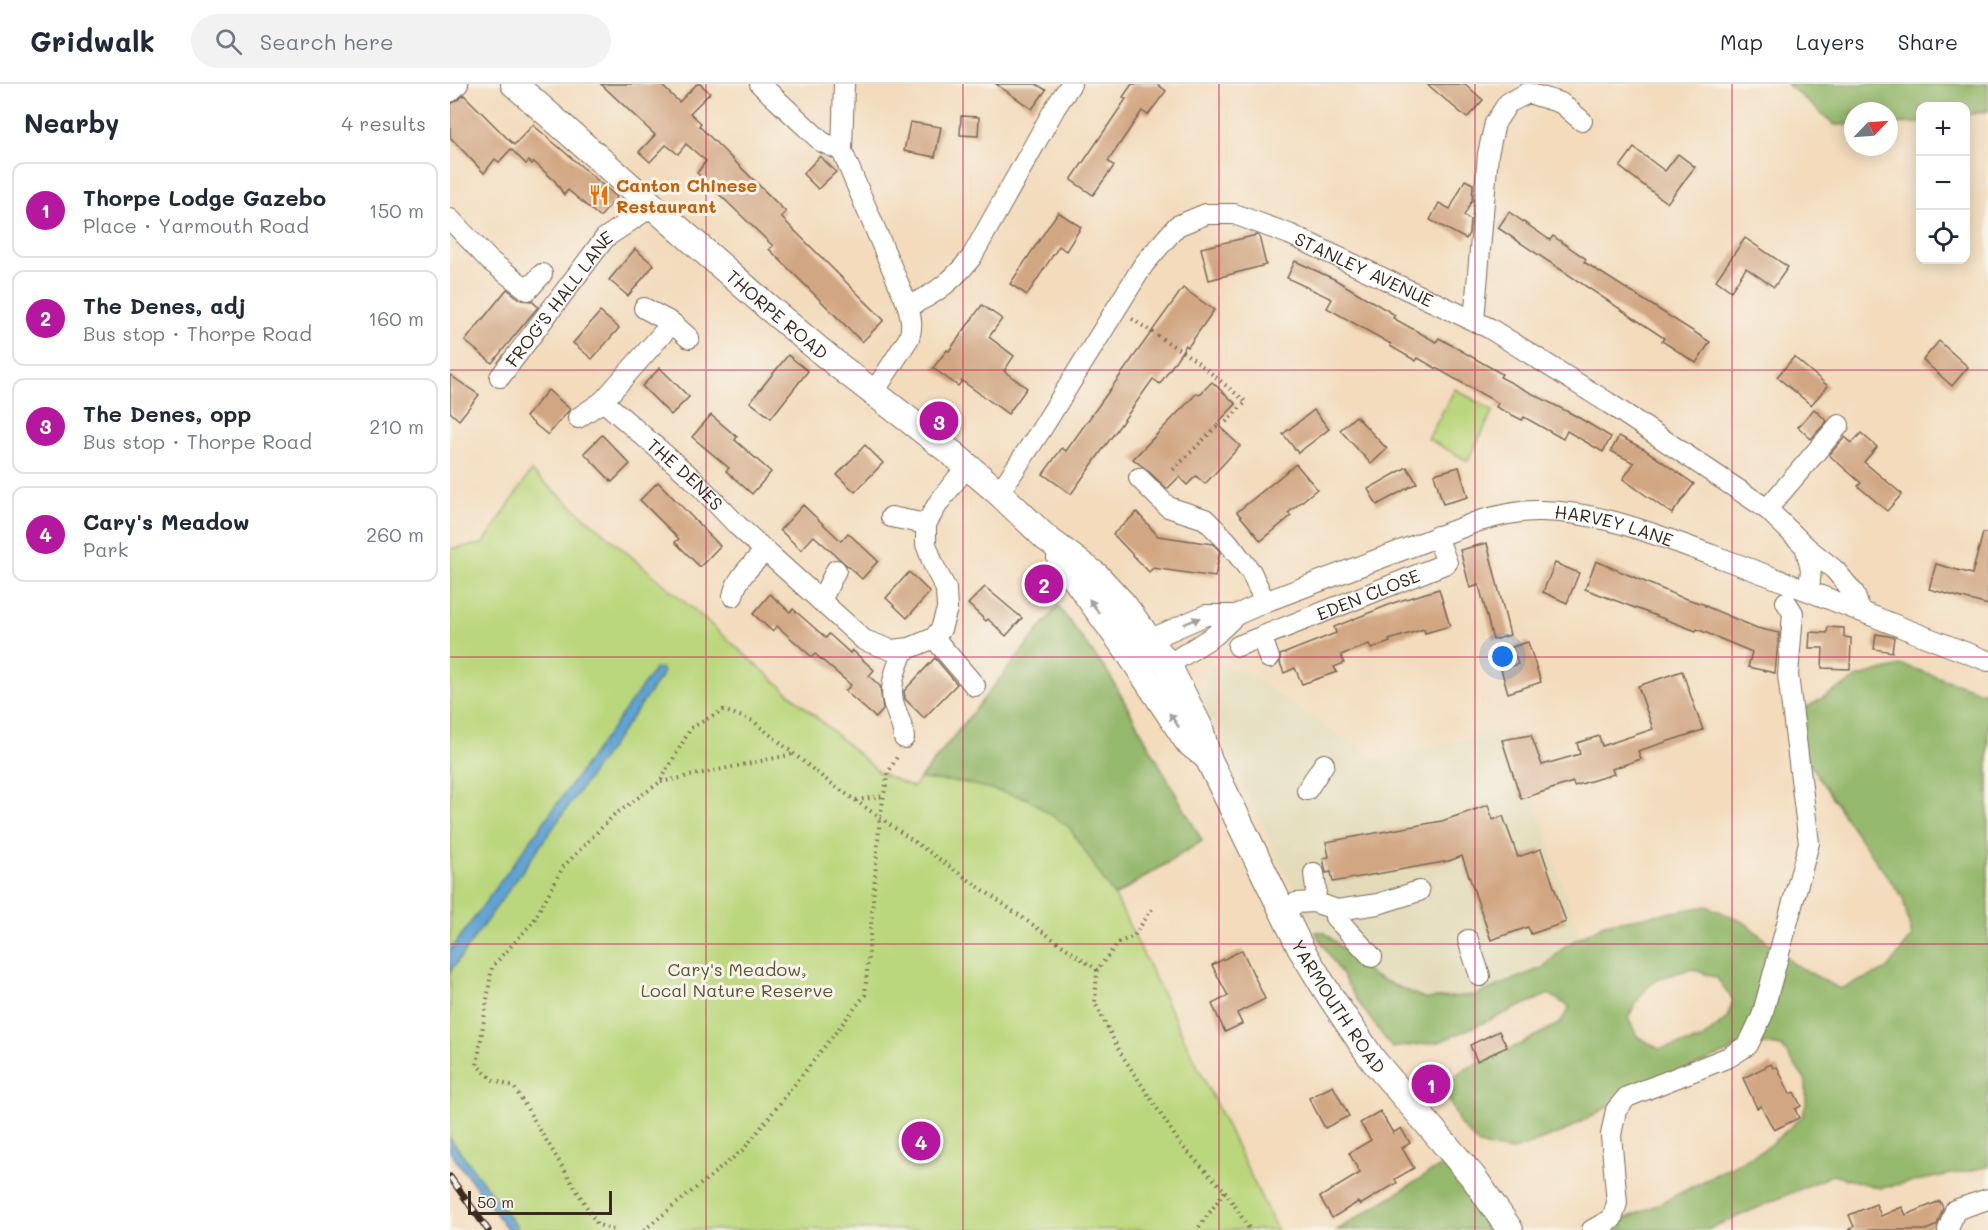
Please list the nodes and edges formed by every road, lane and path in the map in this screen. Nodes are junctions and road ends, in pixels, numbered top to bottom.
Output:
1 (458, 84) edge
2 (514, 84) edge
3 (760, 84) edge
4 (844, 84) edge
5 (1071, 84) edge
6 (450, 92) edge
7 (1582, 121) dead end
8 (842, 151) junction
9 (651, 207) junction
10 (450, 219) edge
11 (542, 274) dead end
12 (908, 306) junction
13 (644, 308) dead end
14 (1115, 309) junction
15 (1474, 321) junction
16 (672, 323) junction
17 (689, 338) dead end
18 (500, 377) dead end
19 (874, 392) junction
20 (603, 400) junction
21 (578, 418) dead end
22 (1839, 425) dead end
23 (967, 466) junction
24 (1171, 472) dead end
25 (1139, 478) dead end
26 (998, 492) junction
27 (1767, 508) junction
28 (891, 517) dead end
29 (926, 524) junction
30 (1437, 536) junction
31 (1046, 538) junction
32 (1805, 546) junction
33 (765, 550) junction
34 (836, 570) dead end
35 (1809, 590) junction
36 (733, 596) dead end
37 (821, 601) junction
38 (1265, 602) junction
39 (1786, 602) dead end
40 (1860, 611) junction
41 (1236, 615) junction
42 (934, 638) junction
43 (1262, 638) junction
44 (1151, 639) junction
45 (1238, 646) dead end
46 (904, 649) junction
47 (1129, 653) junction
48 (1269, 658) dead end
49 (1988, 661) edge
50 (1168, 665) junction
51 (1145, 678) junction
52 (975, 686) dead end
53 (904, 738) joint
54 (794, 754) junction
55 (1208, 758) junction
56 (1324, 764) dead end
57 (660, 782) junction
58 (1307, 790) dead end
59 (884, 796) junction
60 (856, 800) junction
61 (880, 817) junction
62 (1314, 873) dead end
63 (1419, 891) dead end
64 (1314, 902) junction
65 (1152, 909) dead end
66 (1337, 910) junction
67 (1283, 913) junction
68 (1468, 940) dead end
69 (1372, 957) dead end
70 (1097, 970) junction
71 (1480, 976) dead end
72 (1225, 1191) junction
73 (1988, 1198) edge
74 (613, 1230) edge
75 (644, 1230) edge
76 (1197, 1230) edge
77 (1250, 1230) edge
78 (1510, 1230) edge
79 (1592, 1230) edge
80 (1948, 1230) edge

1 - 6 street
2 - 9 main road, THORPE ROAD
3 - 8 street
4 - 8 street
5 - 12 street
7 - 15 street
8 - 12 street
9 - 18 street, FROG'S HALL LANE
9 - 19 main road, THORPE ROAD
10 - 11 street
12 - 19 street
13 - 16 street
14 - 15 street, STANLEY AVENUE
14 - 24 path
14 - 26 street, STANLEY AVENUE
15 - 27 street, STANLEY AVENUE
16 - 17 street
16 - 20 street
19 - 23 main road, THORPE ROAD
20 - 21 street
20 - 33 street, THE DENES
22 - 27 street
23 - 26 main road, THORPE ROAD
23 - 29 street
25 - 38 street
26 - 31 main road, THORPE ROAD
27 - 32 street, STANLEY AVENUE
28 - 29 street
29 - 42 street
30 - 35 street, HARVEY LANE
30 - 38 street, HARVEY LANE
30 - 43 street, EDEN CLOSE
31 - 44 main road, THORPE ROAD
47 -> 31 main road, THORPE ROAD
32 - 35 street
32 - 40 street, STANLEY AVENUE
33 - 36 street
33 - 37 street, THE DENES
34 - 37 street
35 - 40 street, HARVEY LANE
37 - 46 street, THE DENES
38 - 41 street, HARVEY LANE
39 - 79 street
40 - 49 street, HARVEY LANE
44 -> 41 street, HARVEY LANE
41 - 50 street, HARVEY LANE
42 - 46 street, THE DENES
42 - 52 street
43 - 45 street, EDEN CLOSE
43 - 48 street
44 - 47 main road
44 - 50 main road, YARMOUTH ROAD
46 - 53 street
47 - 51 main road, YARMOUTH ROAD
50 - 51 main road
50 - 55 main road, YARMOUTH ROAD
55 -> 51 main road, YARMOUTH ROAD
53 - 59 path
54 - 57 path
54 - 57 path
54 - 60 path
55 - 67 main road, YARMOUTH ROAD
56 - 58 street
57 - 74 path
59 - 60 path
59 - 61 path
60 - 61 path
61 - 70 path
61 - 75 path
62 - 64 street
63 - 66 street
64 - 66 street
64 - 67 street
65 - 70 path
66 - 69 street
67 - 78 main road, YARMOUTH ROAD
68 - 71 street
70 - 72 path
72 - 76 path
72 - 77 path
73 - 80 street

